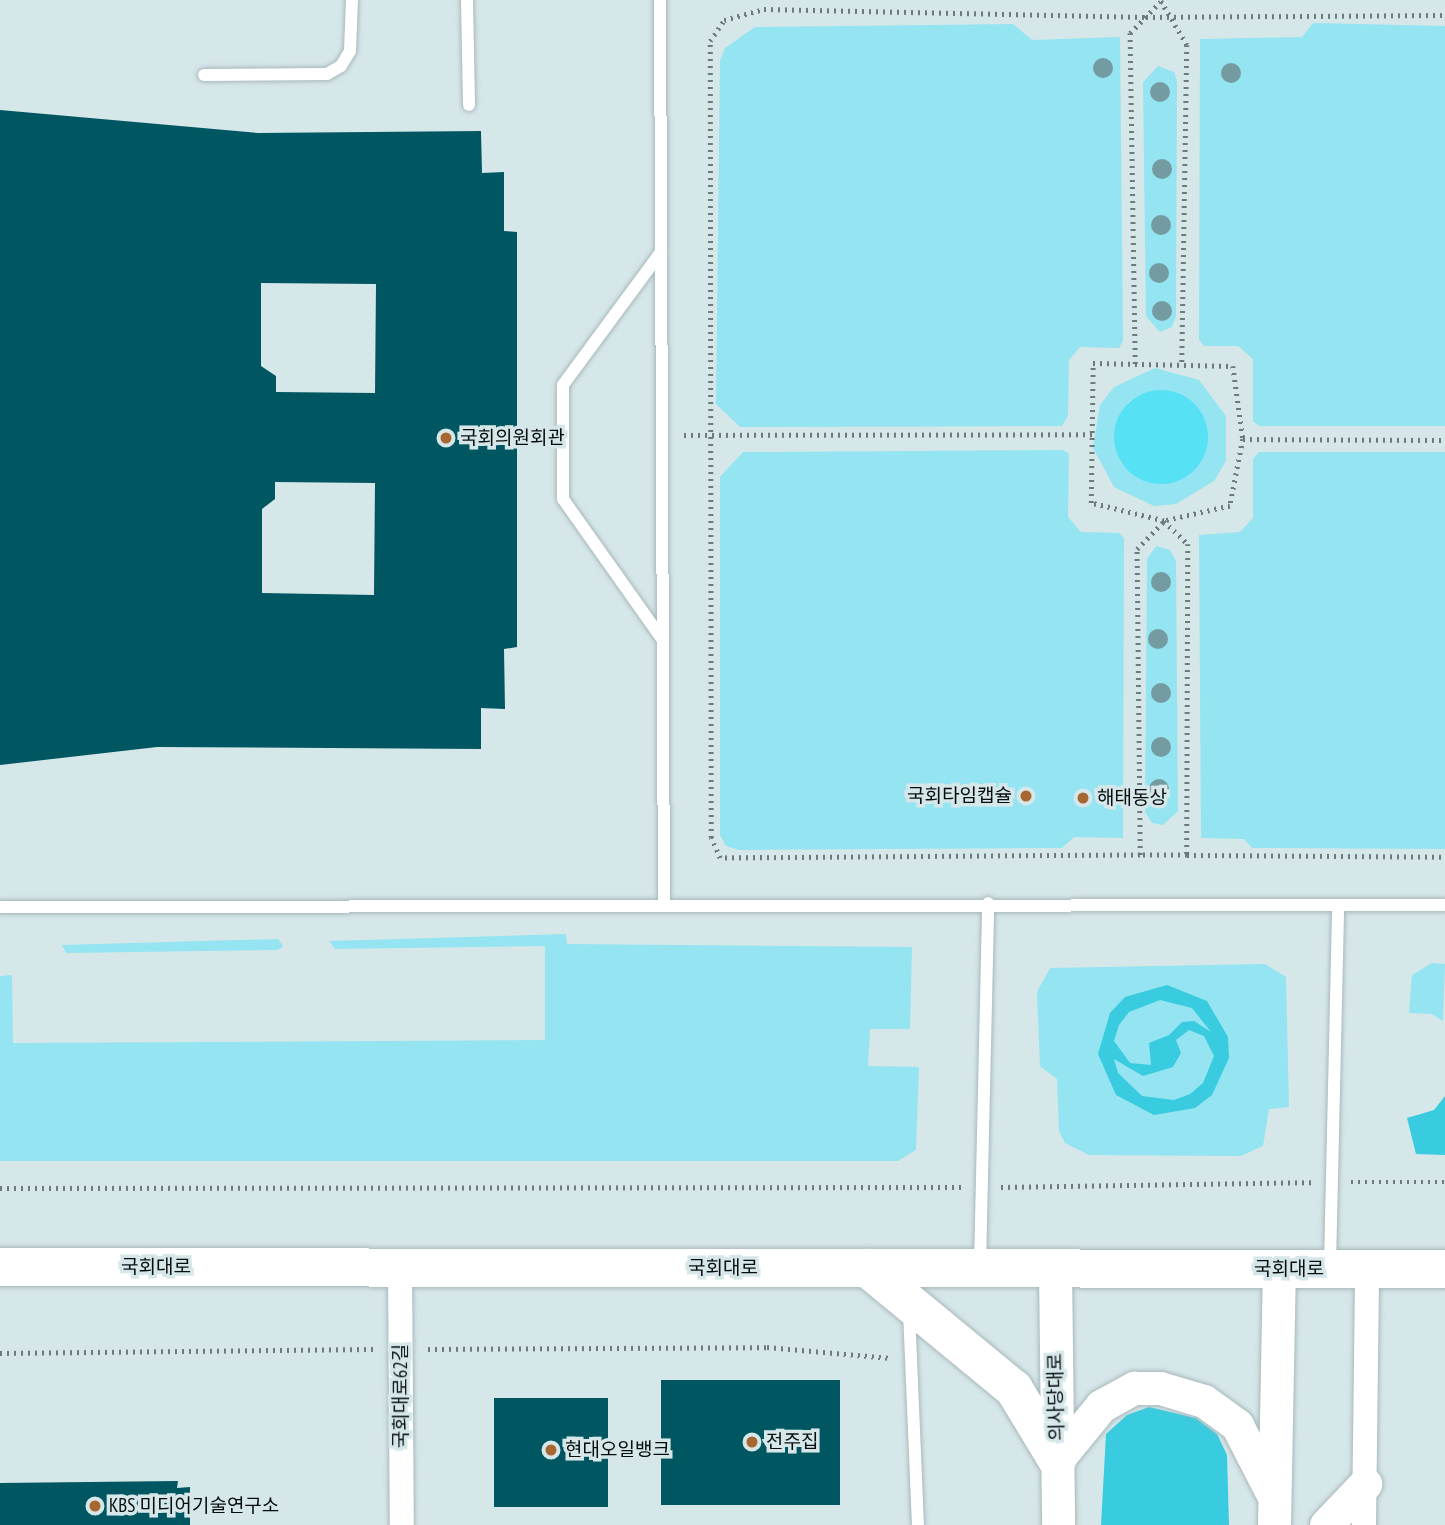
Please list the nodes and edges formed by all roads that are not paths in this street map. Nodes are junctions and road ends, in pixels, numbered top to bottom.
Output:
1 (352, 0) edge
2 (467, 0) edge
3 (660, 0) edge
4 (204, 75) dead end
5 (468, 105) dead end
6 (661, 252) junction
7 (662, 639) junction
8 (988, 903) junction
9 (1445, 905) edge
10 (664, 906) junction
11 (1338, 906) junction
12 (0, 907) edge
13 (0, 1267) edge
14 (400, 1267) junction
15 (867, 1268) junction
16 (980, 1268) junction
17 (1055, 1269) junction
18 (1279, 1269) junction
19 (1329, 1269) junction
20 (1367, 1269) junction
21 (1445, 1269) edge
22 (909, 1301) junction
23 (1057, 1460) junction
24 (1365, 1484) junction
25 (1274, 1511) edge
26 (402, 1525) edge
27 (918, 1525) edge
28 (1058, 1525) edge
29 (1326, 1525) edge
30 (1364, 1525) edge

1 - 4 lane
2 - 5 lane
3 - 6 lane
6 - 7 lane
6 - 7 lane
7 - 10 lane
8 - 10 lane
8 - 11 lane
8 - 16 lane
9 - 11 lane
10 - 12 lane
11 - 19 lane
13 - 14 main road, 국회대로
14 - 15 main road, 국회대로
14 - 26 street, 국회대로62길
15 - 16 main road, 국회대로
15 - 22 main road
16 - 17 main road, 국회대로
17 - 18 main road, 국회대로
17 - 23 main road, 의사당대로
18 - 19 main road, 국회대로
18 - 25 main road
19 - 20 main road, 국회대로
20 - 21 main road, 국회대로
20 - 24 street
22 - 23 main road
22 - 27 lane
23 - 25 main road
23 - 28 main road, 의사당대로
24 - 29 main road
24 - 30 street

